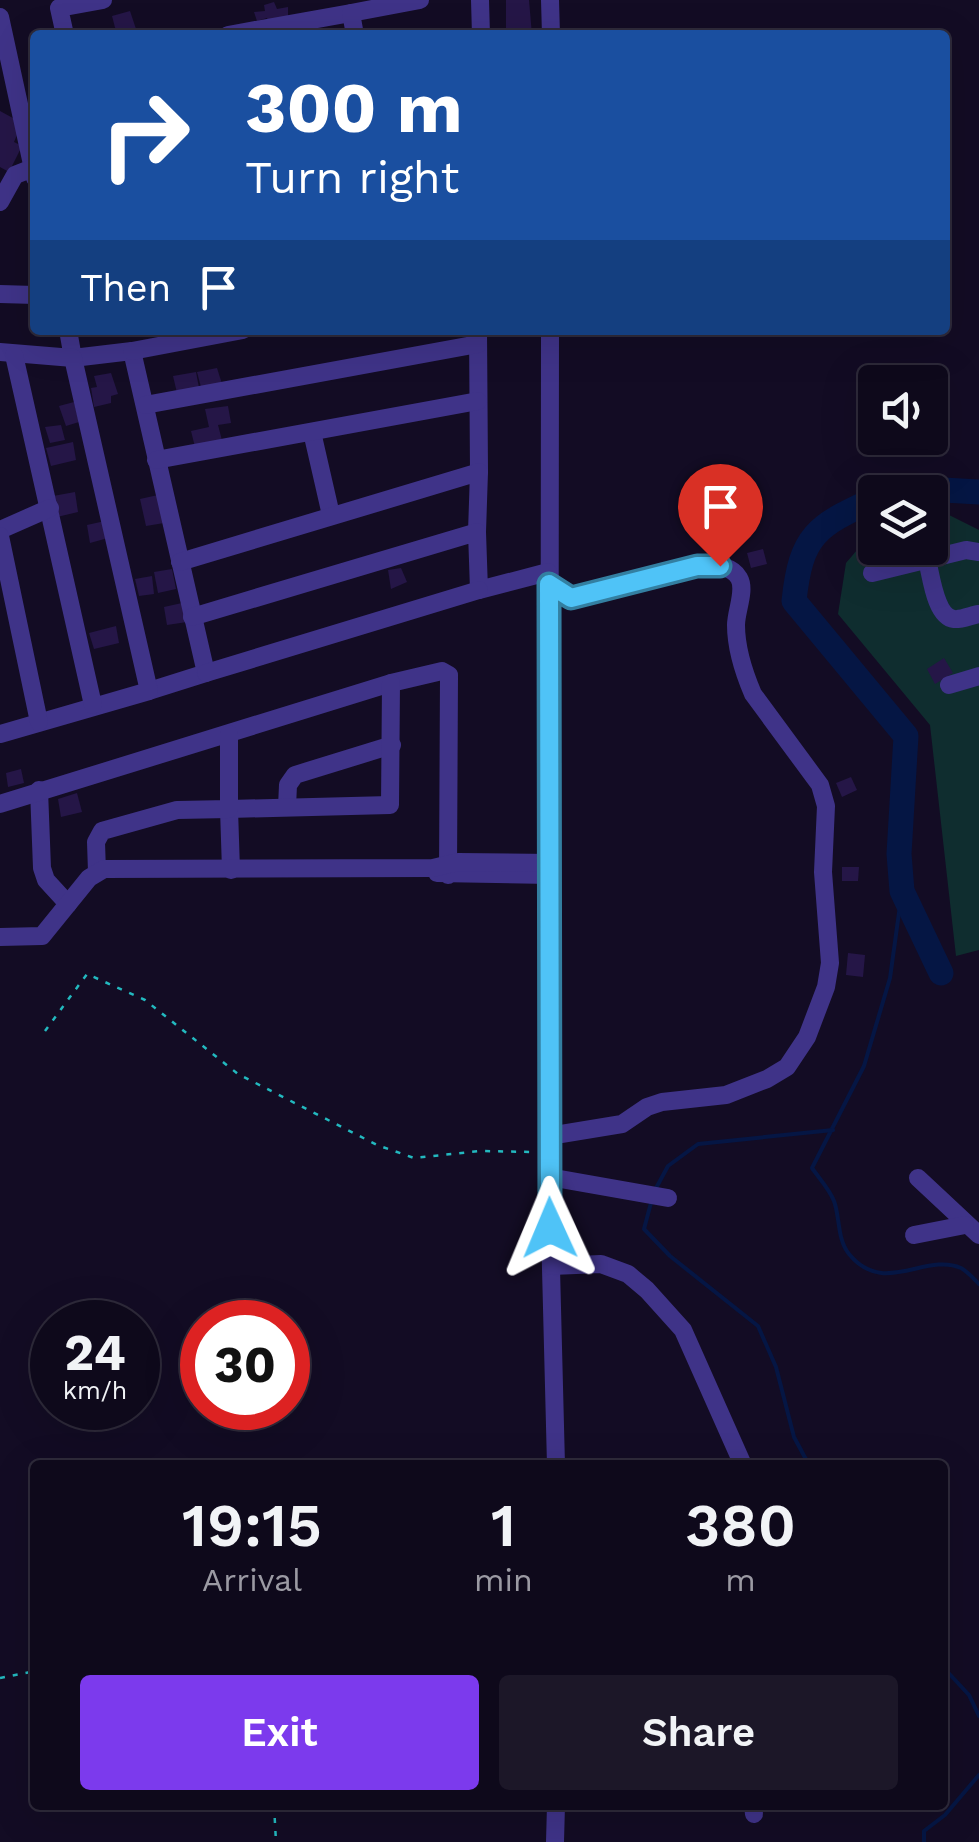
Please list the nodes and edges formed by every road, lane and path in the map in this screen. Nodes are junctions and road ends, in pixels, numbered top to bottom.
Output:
1 (102, 0) edge
2 (420, 0) edge
3 (480, 0) edge
4 (550, 0) edge
5 (58, 4) edge
6 (351, 13) junction
7 (0, 17) edge
8 (64, 30) edge
9 (256, 30) edge
10 (354, 30) edge
11 (481, 30) edge
12 (551, 30) edge
13 (7, 85) edge
14 (30, 160) edge
15 (30, 173) edge
16 (0, 202) edge
17 (0, 294) edge
18 (30, 295) edge
19 (69, 335) edge
20 (217, 335) edge
21 (550, 335) edge
22 (478, 337) edge
23 (132, 352) junction
24 (7, 353) edge
25 (73, 358) junction
26 (478, 400) junction
27 (144, 405) junction
28 (312, 432) junction
29 (156, 460) junction
30 (479, 472) junction
31 (50, 508) junction
32 (331, 515) junction
33 (477, 532) junction
34 (0, 533) edge
35 (979, 552) edge
36 (948, 555) edge
37 (180, 562) junction
38 (906, 565) edge
39 (928, 565) edge
40 (872, 573) dead end
41 (549, 578) junction
42 (479, 590) junction
43 (979, 614) edge
44 (192, 617) junction
45 (206, 673) junction
46 (979, 676) edge
47 (391, 683) junction
48 (949, 684) dead end
49 (149, 691) junction
50 (93, 705) junction
51 (38, 722) junction
52 (0, 734) edge
53 (229, 734) junction
54 (392, 745) junction
55 (40, 790) junction
56 (0, 804) edge
57 (286, 807) junction
58 (229, 809) junction
59 (443, 869) junction
60 (551, 869) junction
61 (231, 870) junction
62 (97, 872) junction
63 (68, 904) junction
64 (0, 937) edge
65 (45, 1031) dead end
66 (549, 1144) junction
67 (549, 1177) junction
68 (918, 1178) dead end
69 (658, 1196) dead end
70 (972, 1230) edge
71 (914, 1234) dead end
72 (551, 1266) junction
73 (556, 1460) edge
74 (740, 1460) edge
75 (30, 1673) edge
76 (0, 1678) edge
77 (274, 1810) edge
78 (556, 1810) edge
79 (276, 1842) edge
80 (555, 1842) edge

1 - 5 street
2 - 6 street
3 - 11 street
4 - 12 street
5 - 8 street
6 - 9 street
6 - 10 street
7 - 13 street
13 - 14 street
15 - 16 street
17 - 18 street
19 - 25 street
20 - 23 street
21 - 41 street
22 - 26 street
22 - 27 street
23 - 25 street
23 - 27 street
24 - 25 street
24 - 31 street
25 - 49 street
26 - 28 street
26 - 30 street
27 - 29 street
28 - 29 street
28 - 32 street
29 - 37 street
30 - 32 street
30 - 33 street
31 - 34 street
31 - 50 street
32 - 37 street
33 - 42 street
33 - 44 street
34 - 51 street
35 - 36 street
37 - 44 street
38 - 40 street
39 - 43 street
41 - 42 street
41 - 60 street
41 - 66 street
42 - 45 street
44 - 45 street
45 - 49 street
46 - 48 street
47 - 53 street
47 - 54 street
47 - 59 street
49 - 50 street
50 - 51 street
51 - 52 street
53 - 55 street
53 - 58 street
54 - 57 street
54 - 57 street
55 - 56 street
55 - 63 street
57 - 58 street
58 - 61 street
58 - 62 street
59 - 60 street
59 - 61 street
60 - 66 street
61 - 62 street
62 - 63 street
63 - 64 street
65 - 66 path
66 - 67 street
67 - 69 street
67 - 72 street
68 - 70 street
70 - 71 street
72 - 73 street
72 - 74 street
75 - 76 path
77 - 79 path
78 - 80 street

